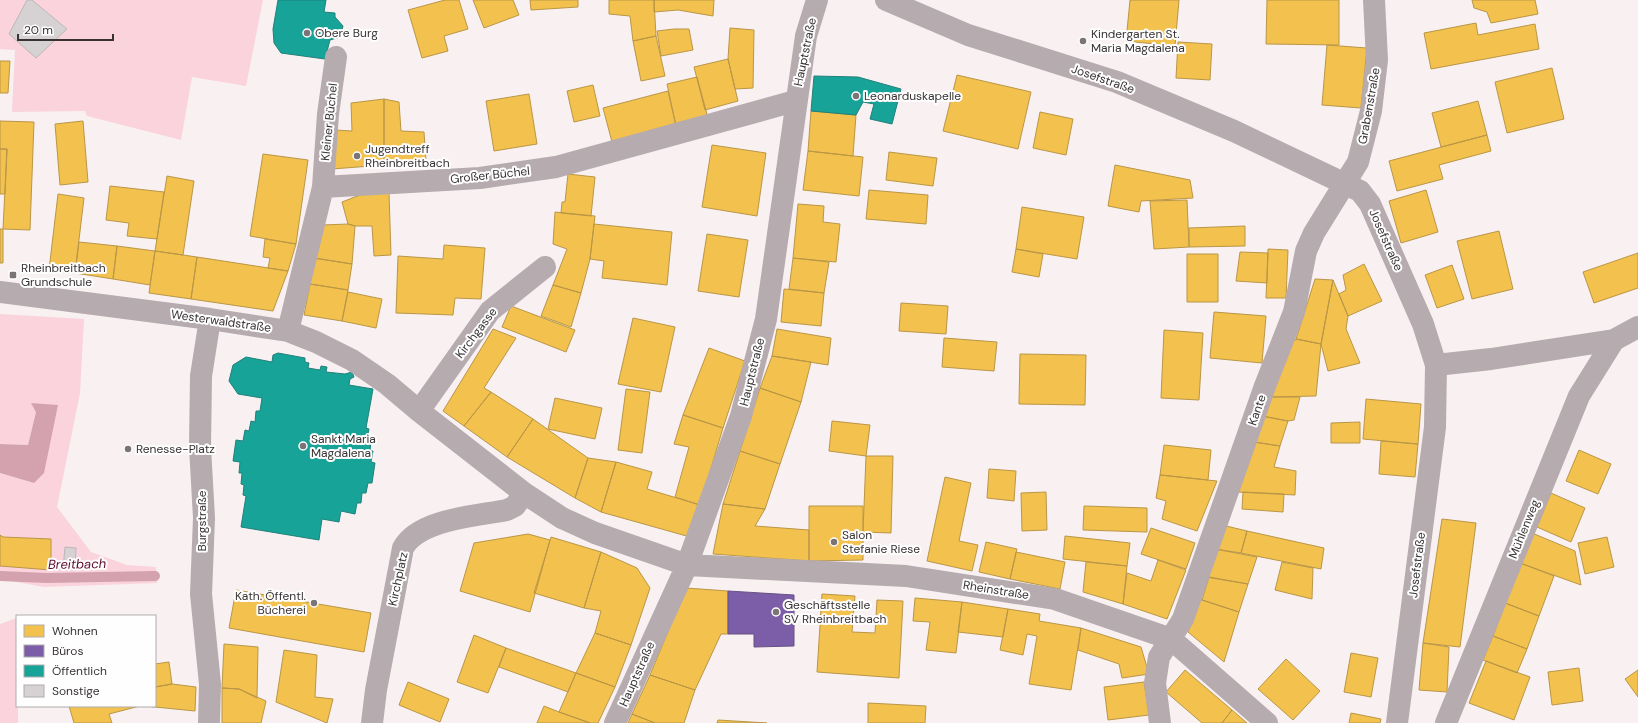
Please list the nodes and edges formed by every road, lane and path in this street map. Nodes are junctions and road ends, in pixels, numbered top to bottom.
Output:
1 (817, 0) edge
2 (886, 0) edge
3 (1374, 0) edge
4 (336, 57) dead end
5 (794, 109) junction
6 (1346, 184) junction
7 (323, 187) junction
8 (545, 267) dead end
9 (0, 292) edge
10 (210, 318) junction
11 (1638, 327) edge
12 (288, 331) junction
13 (1614, 340) junction
14 (1436, 365) junction
15 (419, 411) junction
16 (524, 493) junction
17 (686, 565) junction
18 (1172, 639) junction
19 (209, 723) edge
20 (372, 723) edge
21 (615, 723) edge
22 (1160, 723) edge
23 (1267, 723) edge
24 (1397, 723) edge
25 (1446, 723) edge

1 - 5 street, Hauptstraße
2 - 6 street, Josefstraße
3 - 6 street, Grabenstraße
4 - 7 street, Kleiner Büchel
5 - 7 street, Großer Büchel
5 - 17 street, Hauptstraße
6 - 14 street, Josefstraße
6 - 18 street, Kante
7 - 12 street
8 - 15 street, Kirchgasse
9 - 10 street, Westerwaldstraße
10 - 12 street, Westerwaldstraße
10 - 19 street, Burgstraße
11 - 13 street, Mühlenweg
12 - 15 street, Westerwaldstraße
13 - 14 street, Mühlenweg
13 - 25 street, Mühlenweg
14 - 24 street, Josefstraße
15 - 16 street
16 - 17 street
16 - 20 street, Kirchplatz
17 - 18 street, Rheinstraße
17 - 21 street, Hauptstraße
18 - 22 street, Kante
18 - 23 street, Rheinstraße

